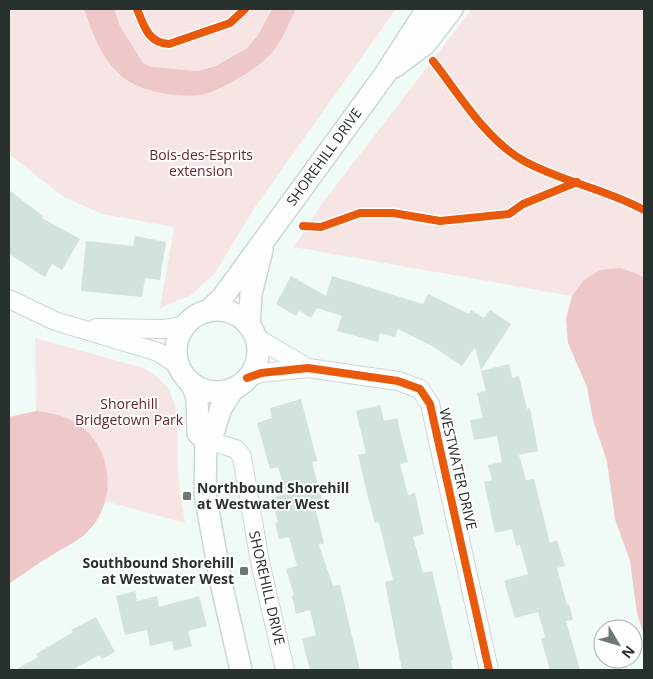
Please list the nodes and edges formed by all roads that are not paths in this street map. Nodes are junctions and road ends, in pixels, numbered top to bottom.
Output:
1 (427, 9) edge
2 (452, 9) edge
3 (386, 73) junction
4 (263, 242) junction
5 (9, 299) edge
6 (208, 311) junction
7 (184, 326) junction
8 (83, 328) junction
9 (253, 332) junction
10 (178, 365) junction
11 (308, 368) junction
12 (191, 383) junction
13 (241, 383) junction
14 (206, 440) junction
15 (241, 670) edge
16 (285, 670) edge
17 (489, 670) edge

1 - 3 street, SHOREHILL DRIVE
2 - 3 street, SHOREHILL DRIVE
3 - 4 street, SHOREHILL DRIVE
4 - 6 street, SHOREHILL DRIVE
4 - 9 street, SHOREHILL DRIVE
5 - 8 street
6 - 7 street
6 - 9 street
7 - 8 street
7 - 10 street
8 - 10 street
9 - 11 street, WESTWATER DRIVE
9 - 13 street
10 - 12 street
11 - 13 street, WESTWATER DRIVE
11 - 17 street, WESTWATER DRIVE
12 - 13 street
12 - 14 street
13 - 14 street
14 - 15 street
14 - 16 street, SHOREHILL DRIVE

